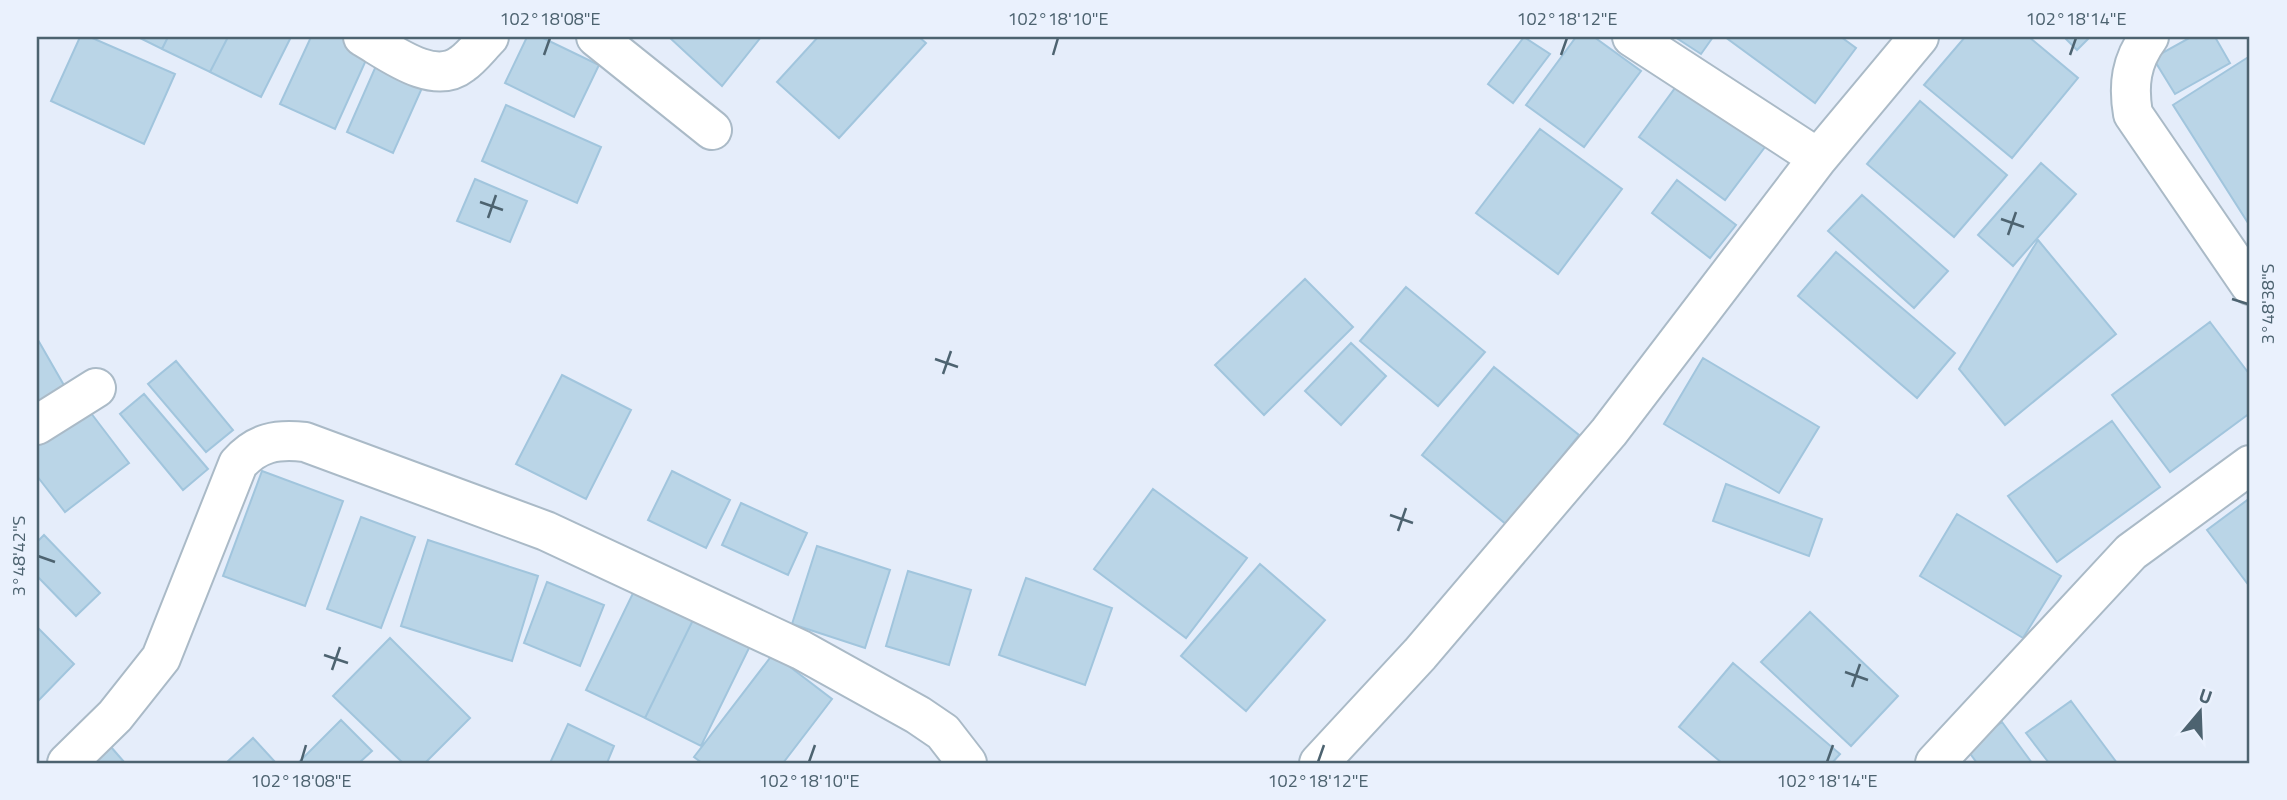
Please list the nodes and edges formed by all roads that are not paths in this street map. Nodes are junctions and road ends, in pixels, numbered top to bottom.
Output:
1 (363, 37) edge
2 (489, 37) edge
3 (596, 37) edge
4 (1632, 37) edge
5 (1919, 37) edge
6 (2149, 37) edge
7 (712, 130) dead end
8 (1818, 158) junction
9 (2250, 285) edge
10 (96, 388) dead end
11 (37, 425) edge
12 (2250, 465) edge
13 (68, 763) edge
14 (967, 763) edge
15 (1319, 763) edge
16 (1935, 763) edge

1 - 2 street
3 - 7 street
4 - 8 street
5 - 8 street
6 - 9 street
8 - 15 street
10 - 11 street
12 - 16 street
13 - 14 street

